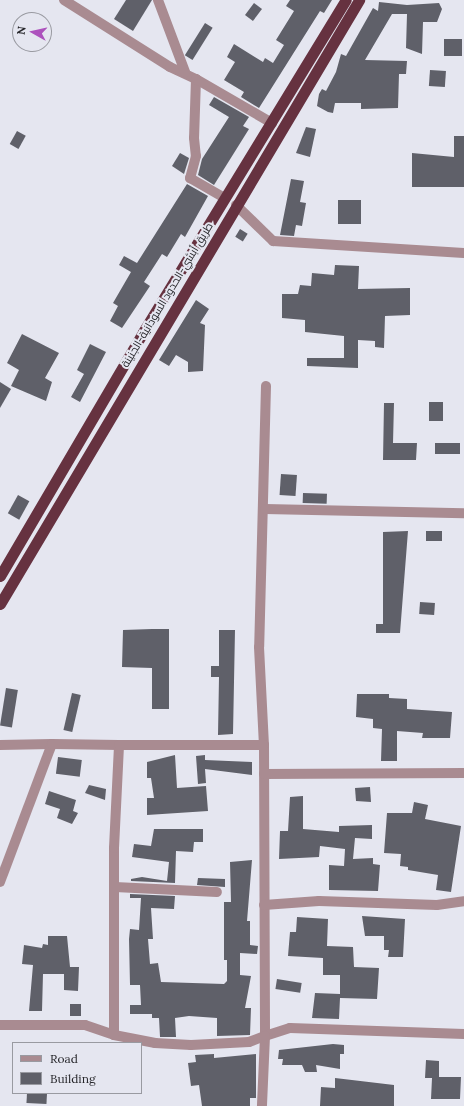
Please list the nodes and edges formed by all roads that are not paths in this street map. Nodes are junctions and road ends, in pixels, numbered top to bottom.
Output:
1 (64, 0) edge
2 (158, 0) edge
3 (346, 0) edge
4 (359, 0) edge
5 (185, 72) junction
6 (196, 79) junction
7 (272, 123) junction
8 (224, 198) junction
9 (236, 205) junction
10 (464, 253) edge
11 (266, 386) dead end
12 (265, 509) junction
13 (464, 513) edge
14 (0, 576) edge
15 (0, 604) edge
16 (52, 744) junction
17 (0, 745) edge
18 (119, 745) junction
19 (264, 745) junction
20 (464, 773) edge
21 (264, 774) junction
22 (0, 882) edge
23 (115, 887) junction
24 (217, 892) dead end
25 (464, 901) edge
26 (264, 905) junction
27 (0, 1025) edge
28 (464, 1034) edge
29 (114, 1035) junction
30 (265, 1036) junction
31 (262, 1106) edge

1 - 5 street
2 - 5 street
3 - 7 highway
4 - 9 highway, طريق أبشي-الحدود السودانية-الجنينة
5 - 6 street
6 - 7 street
6 - 8 street
7 - 8 highway
8 - 14 highway
9 - 10 street
9 - 15 highway, طريق أبشي-الحدود السودانية-الجنينة
11 - 12 street
12 - 13 street
12 - 19 street
16 - 17 street
16 - 18 street
16 - 22 street
18 - 19 street
18 - 23 street
19 - 21 street
20 - 21 street
21 - 26 street
23 - 24 street
23 - 29 street
25 - 26 street
26 - 30 street
27 - 29 street
28 - 30 street
29 - 30 street
30 - 31 street

